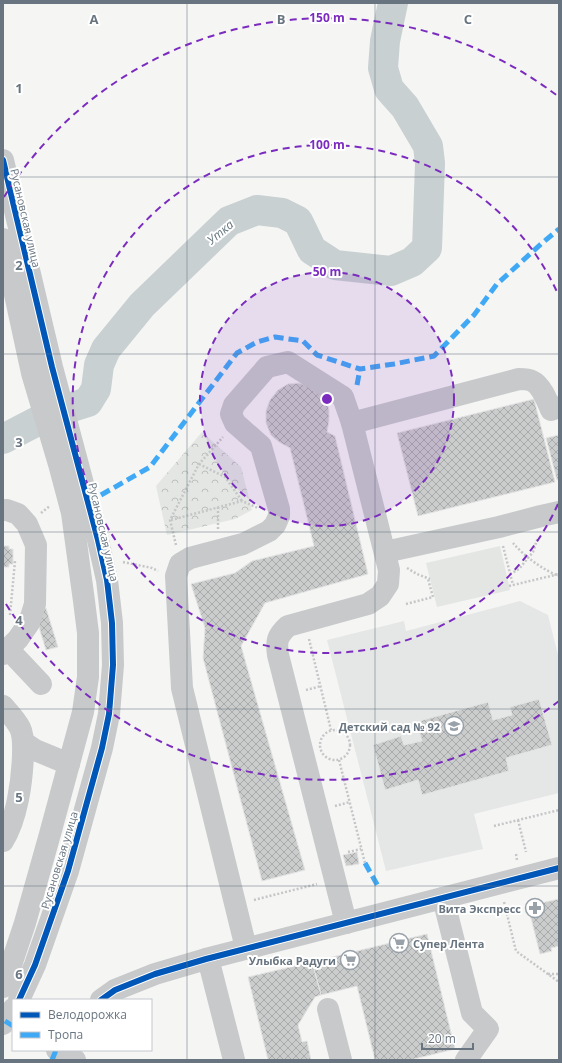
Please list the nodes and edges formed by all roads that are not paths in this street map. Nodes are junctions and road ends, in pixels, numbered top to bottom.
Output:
1 (3, 160) edge
2 (3, 238) edge
3 (42, 370) junction
4 (559, 407) edge
5 (352, 423) junction
6 (68, 462) junction
7 (3, 510) edge
8 (550, 514) edge
9 (385, 552) junction
10 (6, 652) edge
11 (42, 684) dead end
12 (3, 706) edge
13 (23, 742) junction
14 (69, 764) junction
15 (3, 841) edge
16 (559, 868) edge
17 (443, 898) junction
18 (346, 923) junction
19 (246, 948) junction
20 (206, 959) junction
21 (3, 987) edge
22 (19, 999) edge
23 (102, 999) edge
24 (328, 1008) dead end
25 (58, 1051) edge
26 (76, 1060) edge
27 (234, 1060) edge
28 (341, 1060) edge
29 (466, 1060) edge

1 - 3 street, Русановская улица
2 - 3 street, Русановская улица
3 - 6 street, Русановская улица
4 - 5 street
5 - 9 street
5 - 19 street
6 - 14 street, Русановская улица
6 - 22 street, Русановская улица
7 - 10 street
8 - 9 street
9 - 18 street
10 - 11 street
12 - 13 street
13 - 14 street
13 - 15 street
14 - 21 street, Русановская улица
16 - 17 street
17 - 18 street
17 - 29 street
18 - 19 street
19 - 20 street
20 - 23 street
20 - 27 street
24 - 28 street
25 - 26 street

